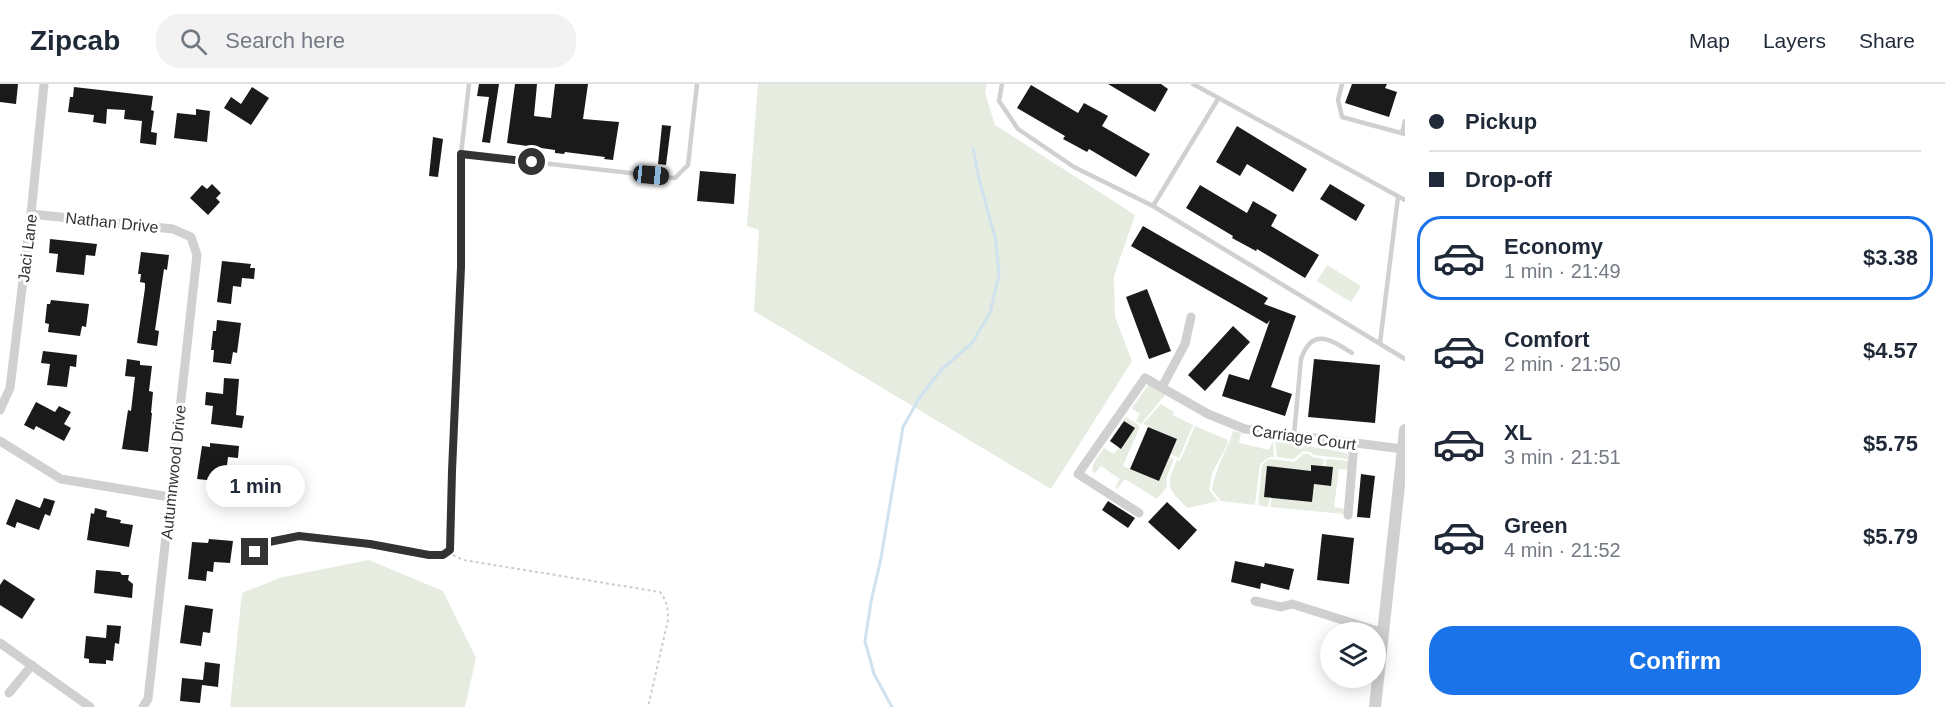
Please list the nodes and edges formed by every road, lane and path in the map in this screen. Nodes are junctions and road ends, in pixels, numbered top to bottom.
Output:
1 (44, 84) edge
2 (469, 84) edge
3 (697, 84) edge
4 (1002, 84) edge
5 (1193, 84) edge
6 (1342, 84) edge
7 (1218, 99) junction
8 (1405, 121) edge
9 (1404, 133) edge
10 (461, 154) junction
11 (1398, 196) junction
12 (1405, 200) edge
13 (1153, 206) junction
14 (31, 214) junction
15 (191, 237) joint
16 (1191, 317) dead end
17 (1380, 343) junction
18 (1352, 353) dead end
19 (1405, 359) edge
20 (1162, 387) junction
21 (0, 410) edge
22 (1405, 430) edge
23 (1294, 435) junction
24 (0, 441) edge
25 (1354, 444) junction
26 (1403, 449) junction
27 (170, 497) junction
28 (1138, 513) dead end
29 (1348, 515) dead end
30 (255, 552) dead end
31 (448, 553) junction
32 (1255, 601) dead end
33 (1348, 622) edge
34 (1384, 622) edge
35 (0, 643) edge
36 (32, 664) junction
37 (1377, 688) edge
38 (9, 693) dead end
39 (90, 707) edge
40 (142, 707) edge
41 (648, 707) edge
42 (1375, 707) edge

1 - 14 street, Jaci Lane
2 - 10 lane
3 - 10 lane
4 - 13 lane
5 - 7 lane
6 - 9 lane
7 - 11 lane
7 - 13 lane
8 - 9 lane
10 - 31 lane
11 - 12 lane
11 - 17 lane
13 - 17 lane
14 - 15 street, Nathan Drive
14 - 21 street, Jaci Lane
15 - 27 street, Autumnwood Drive
16 - 20 street
17 - 19 lane
18 - 23 lane
20 - 23 street, Carriage Court
20 - 28 street, Carriage Court
22 - 26 street
23 - 25 street, Carriage Court
24 - 27 street
25 - 26 street, Carriage Court
25 - 29 street
26 - 34 street
27 - 40 street, Autumnwood Drive
30 - 31 lane
31 - 41 path
32 - 33 street
35 - 36 street
36 - 38 street
36 - 39 street
37 - 42 street

